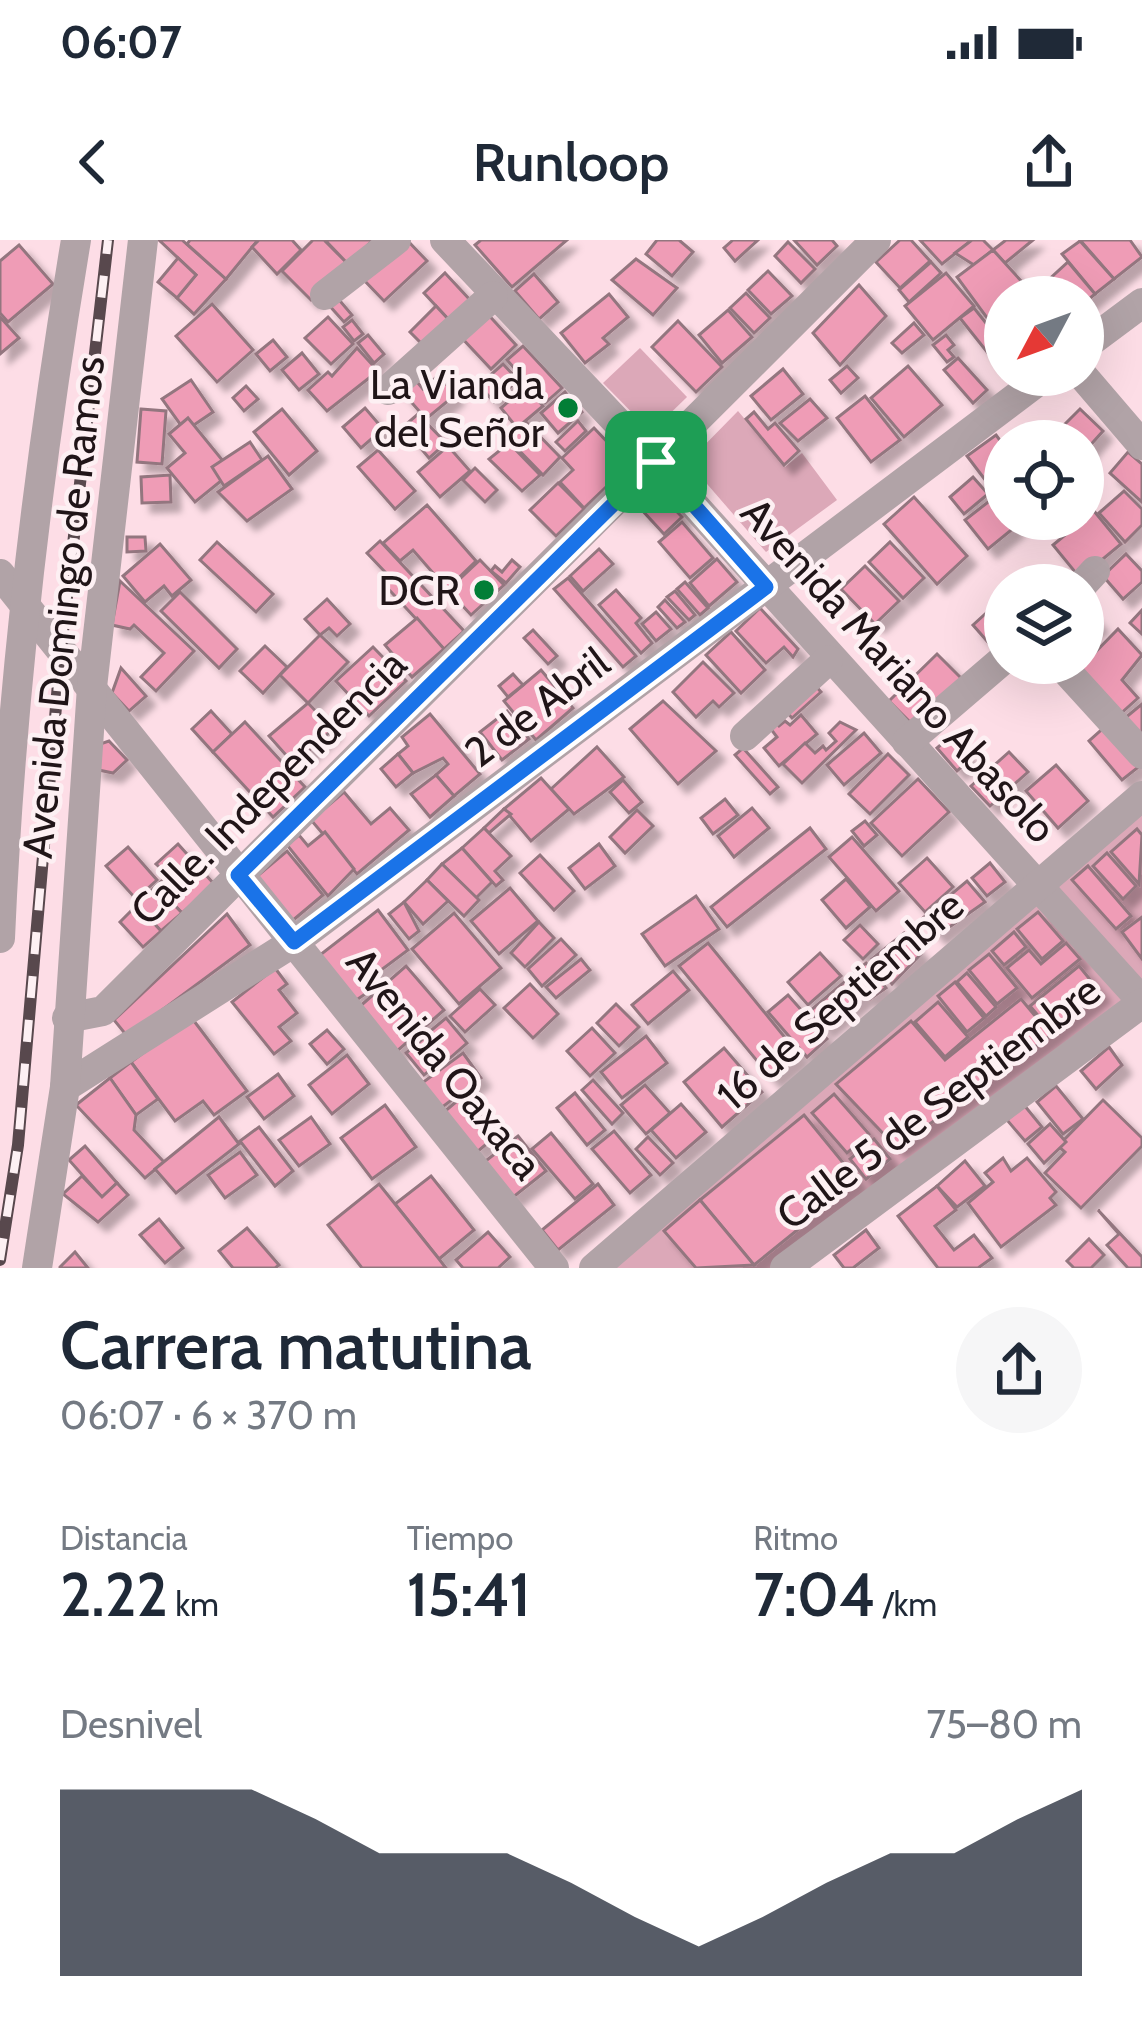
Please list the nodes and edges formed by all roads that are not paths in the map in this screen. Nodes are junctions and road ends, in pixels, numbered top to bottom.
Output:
1 (76, 240) edge
2 (143, 240) edge
3 (396, 240) edge
4 (445, 240) edge
5 (876, 240) edge
6 (325, 295) dead end
7 (493, 296) junction
8 (1142, 303) edge
9 (1104, 331) edge
10 (388, 390) dead end
11 (1018, 396) edge
12 (1100, 396) edge
13 (1142, 445) edge
14 (656, 462) junction
15 (0, 574) edge
16 (766, 587) junction
17 (23, 604) junction
18 (829, 660) junction
19 (984, 676) edge
20 (1079, 684) edge
21 (92, 687) junction
22 (745, 736) dead end
23 (908, 742) junction
24 (1142, 754) edge
25 (1142, 796) edge
26 (238, 875) junction
27 (1038, 885) junction
28 (0, 938) edge
29 (294, 942) junction
30 (1142, 1002) edge
31 (67, 1018) junction
32 (65, 1087) junction
33 (37, 1268) edge
34 (554, 1268) edge
35 (594, 1268) edge
36 (785, 1268) edge

1 - 17 street
2 - 21 street, Avenida Domingo de Ramos
3 - 6 street
4 - 7 street, Avenida Mariano Abasolo
5 - 14 street, Calle. Independencia
7 - 10 street
7 - 14 street, Avenida Mariano Abasolo
8 - 9 street
11 - 16 street, 2 de Abril
12 - 13 street
14 - 16 street, Avenida Mariano Abasolo
14 - 26 street, Calle. Independencia
15 - 17 street, Avenida Oaxaca
16 - 18 street, Avenida Mariano Abasolo
16 - 29 street, 2 de Abril
17 - 21 street, Avenida Oaxaca
17 - 28 street
18 - 22 street
18 - 23 street, Avenida Mariano Abasolo
19 - 23 street
20 - 24 street
21 - 26 street, Avenida Oaxaca
21 - 31 street, Avenida Domingo de Ramos
23 - 27 street, Avenida Mariano Abasolo
25 - 27 street, 16 de Septiembre
26 - 29 street, Avenida Oaxaca
26 - 31 street, Calle. Independencia
27 - 30 street, Avenida Mariano Abasolo
27 - 35 street, 16 de Septiembre
29 - 32 street, 2 de Abril
29 - 34 street, Avenida Oaxaca
30 - 36 street, Calle 5 de Septiembre
31 - 32 street, Avenida Domingo de Ramos
32 - 33 street, Avenida Domingo de Ramos

